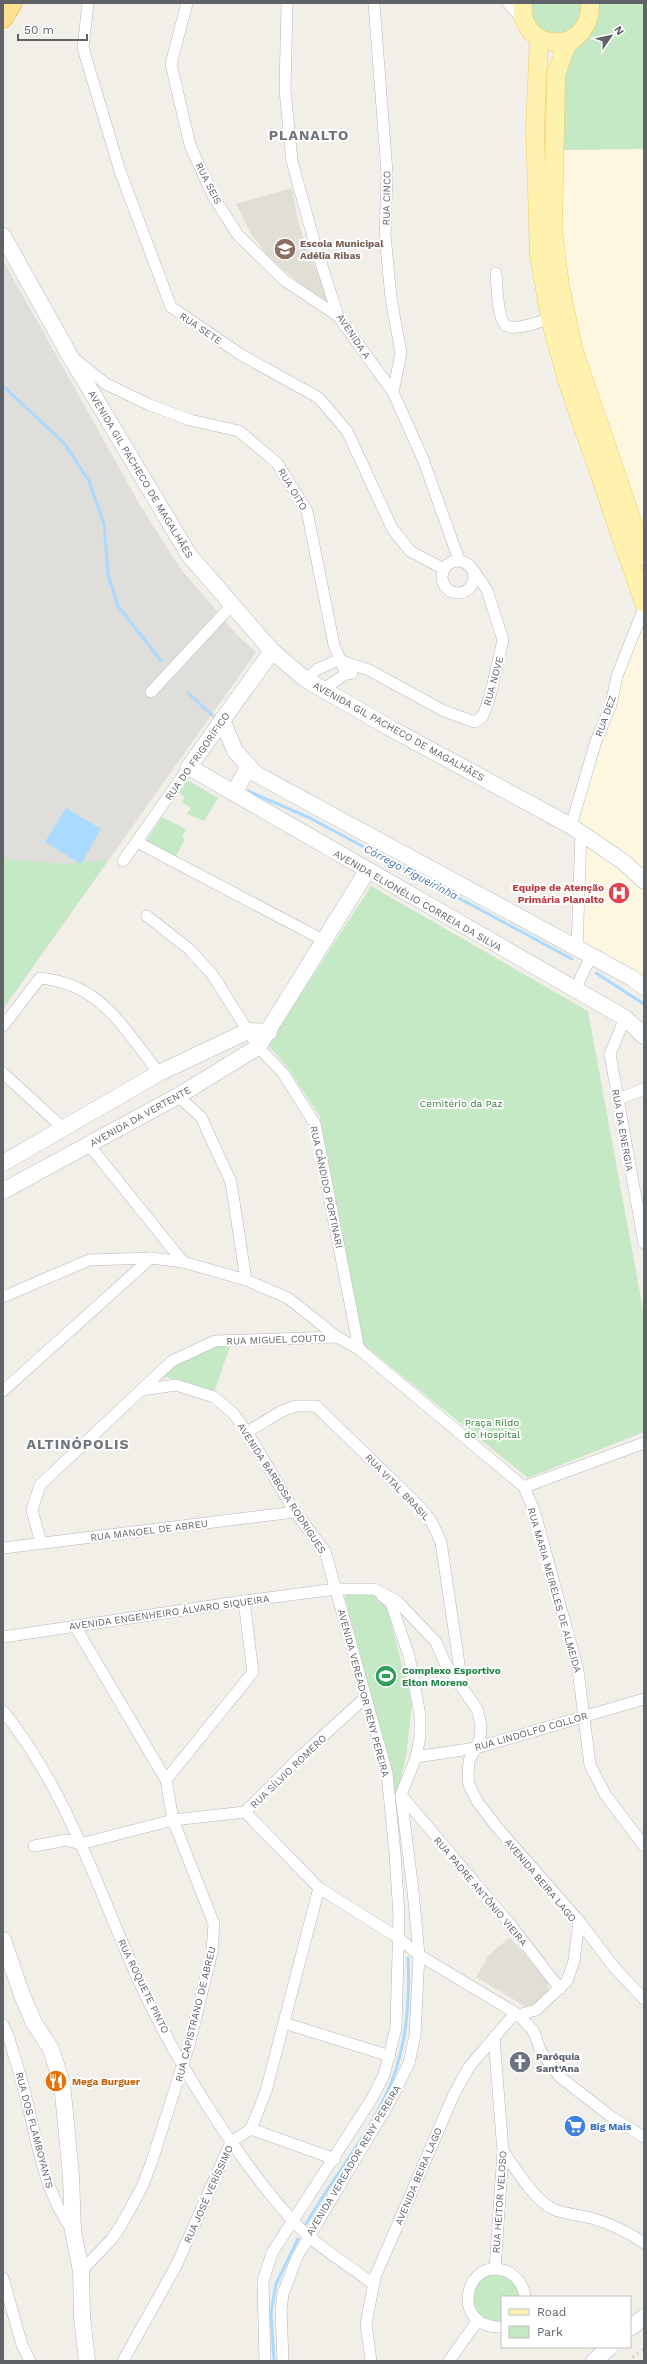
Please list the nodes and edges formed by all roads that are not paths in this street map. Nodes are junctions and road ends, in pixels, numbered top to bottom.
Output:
1 (12, 3) edge
2 (88, 3) edge
3 (187, 3) edge
4 (287, 3) edge
5 (374, 3) edge
6 (508, 3) edge
7 (523, 3) edge
8 (590, 3) edge
9 (3, 18) edge
10 (525, 22) junction
11 (580, 33) junction
12 (539, 38) junction
13 (3, 236) edge
14 (496, 272) dead end
15 (338, 316) junction
16 (550, 319) junction
17 (70, 356) junction
18 (393, 392) junction
19 (644, 556) edge
20 (459, 560) junction
21 (444, 569) junction
22 (474, 571) junction
23 (644, 603) edge
24 (231, 606) junction
25 (644, 608) edge
26 (272, 651) junction
27 (338, 660) junction
28 (369, 670) junction
29 (346, 674) junction
30 (305, 679) junction
31 (323, 689) junction
32 (151, 692) dead end
33 (222, 720) junction
34 (249, 766) junction
35 (189, 767) junction
36 (234, 793) junction
37 (576, 830) junction
38 (137, 842) junction
39 (123, 861) dead end
40 (367, 871) junction
41 (644, 881) edge
42 (147, 916) dead end
43 (325, 940) junction
44 (584, 953) junction
45 (644, 988) edge
46 (575, 990) junction
47 (625, 1018) junction
48 (3, 1026) edge
49 (248, 1031) junction
50 (269, 1032) junction
51 (644, 1036) edge
52 (258, 1047) junction
53 (3, 1073) edge
54 (159, 1073) junction
55 (644, 1089) edge
56 (178, 1096) junction
57 (618, 1099) junction
58 (64, 1128) junction
59 (89, 1145) junction
60 (3, 1163) edge
61 (3, 1191) edge
62 (644, 1243) edge
63 (151, 1258) junction
64 (183, 1262) junction
65 (246, 1280) junction
66 (3, 1297) edge
67 (337, 1337) junction
68 (360, 1349) junction
69 (142, 1390) junction
70 (3, 1391) edge
71 (247, 1432) junction
72 (644, 1443) edge
73 (524, 1487) junction
74 (295, 1512) junction
75 (41, 1543) junction
76 (3, 1548) edge
77 (336, 1589) junction
78 (374, 1589) junction
79 (244, 1601) junction
80 (76, 1626) junction
81 (3, 1637) edge
82 (462, 1685) junction
83 (365, 1698) junction
84 (644, 1699) edge
85 (3, 1711) edge
86 (584, 1715) junction
87 (476, 1748) junction
88 (416, 1757) junction
89 (166, 1780) junction
90 (401, 1795) junction
91 (245, 1812) junction
92 (173, 1820) junction
93 (80, 1844) junction
94 (34, 1846) dead end
95 (644, 1846) edge
96 (319, 1888) junction
97 (579, 1921) junction
98 (398, 1937) junction
99 (3, 1940) edge
100 (419, 1955) junction
101 (560, 1989) junction
102 (644, 1999) edge
103 (519, 2015) junction
104 (284, 2023) junction
105 (3, 2025) edge
106 (494, 2038) junction
107 (390, 2056) junction
108 (184, 2065) junction
109 (250, 2129) junction
110 (644, 2137) edge
111 (232, 2142) junction
112 (503, 2151) junction
113 (335, 2158) junction
114 (292, 2220) junction
115 (73, 2231) junction
116 (308, 2235) junction
117 (644, 2242) edge
118 (495, 2269) junction
119 (81, 2271) junction
120 (3, 2278) edge
121 (373, 2284) junction
122 (525, 2296) edge
123 (478, 2320) junction
124 (501, 2326) edge
125 (609, 2348) edge
126 (30, 2361) edge
127 (87, 2361) edge
128 (123, 2361) edge
129 (265, 2361) edge
130 (283, 2361) edge
131 (371, 2361) edge
132 (449, 2361) edge
133 (594, 2361) edge

1 - 9 highway
2 - 21 street, RUA SETE
3 - 15 street, RUA SEIS
4 - 15 street, AVENIDA A
5 - 18 street, RUA CINCO
6 - 10 street
7 - 10 main road
8 - 11 main road
10 - 12 main road
11 - 12 main road
11 - 19 main road
12 - 16 main road
13 - 17 street, AVENIDA GIL PACHECO DE MAGALHÃES
14 - 16 street
15 - 18 street, AVENIDA A
16 - 23 main road
17 - 24 street, AVENIDA GIL PACHECO DE MAGALHÃES
17 - 27 street, RUA OITO
18 - 20 street, AVENIDA A
20 - 21 street
20 - 22 street
21 - 22 street
22 - 28 street, RUA NOVE
24 - 26 street, AVENIDA GIL PACHECO DE MAGALHÃES
24 - 32 street
25 - 37 street, RUA DEZ
26 - 30 street, AVENIDA GIL PACHECO DE MAGALHÃES
26 - 33 street, RUA DO FRIGORÍFICO
27 - 28 street, RUA NOVE
27 - 29 street, RUA OITO
27 - 30 street
28 - 29 street
29 - 31 street
30 - 31 street, AVENIDA GIL PACHECO DE MAGALHÃES
31 - 37 street, AVENIDA GIL PACHECO DE MAGALHÃES
33 - 34 street
33 - 35 street, RUA DO FRIGORÍFICO
34 - 36 street
34 - 44 street
35 - 36 street, AVENIDA ELIONÉLIO CORREIA DA SILVA
35 - 38 street, RUA DO FRIGORÍFICO
36 - 40 street, AVENIDA ELIONÉLIO CORREIA DA SILVA
37 - 41 street, AVENIDA GIL PACHECO DE MAGALHÃES
37 - 44 street
38 - 39 street, RUA DO FRIGORÍFICO
38 - 43 street
40 - 43 street, AVENIDA DA VERTENTE
40 - 46 street, AVENIDA ELIONÉLIO CORREIA DA SILVA
42 - 49 street, RUA CÂNDIDO PORTINARI
43 - 50 street, AVENIDA DA VERTENTE
44 - 45 street
44 - 46 street
46 - 47 street, AVENIDA ELIONÉLIO CORREIA DA SILVA
47 - 51 street, AVENIDA ELIONÉLIO CORREIA DA SILVA
47 - 57 street, RUA DA ENERGIA
48 - 54 street
49 - 50 street
49 - 52 street, RUA CÂNDIDO PORTINARI
49 - 54 street
50 - 52 street, AVENIDA DA VERTENTE
52 - 56 street, AVENIDA DA VERTENTE
52 - 68 street, RUA CÂNDIDO PORTINARI
53 - 58 street
54 - 58 street
55 - 57 street
56 - 59 street, AVENIDA DA VERTENTE
56 - 65 street
57 - 62 street, RUA DA ENERGIA
58 - 60 street
59 - 61 street, AVENIDA DA VERTENTE
59 - 64 street
63 - 64 street, RUA MARIA MEIRELES DE ALMEIDA
63 - 66 street, RUA MARIA MEIRELES DE ALMEIDA
63 - 70 street
64 - 65 street, RUA MARIA MEIRELES DE ALMEIDA
65 - 67 street, RUA MARIA MEIRELES DE ALMEIDA
67 - 68 street, RUA MARIA MEIRELES DE ALMEIDA
67 - 69 street, RUA MIGUEL COUTO
68 - 73 street, RUA MARIA MEIRELES DE ALMEIDA
69 - 71 street, AVENIDA BARBOSA RODRIGUES
69 - 75 street, RUA MIGUEL COUTO
71 - 74 street, AVENIDA BARBOSA RODRIGUES
71 - 82 street, RUA VITAL BRASIL
72 - 73 street
73 - 86 street, RUA MARIA MEIRELES DE ALMEIDA
74 - 75 street, RUA MANOEL DE ABREU
74 - 77 street, AVENIDA BARBOSA RODRIGUES
75 - 76 street, RUA MANOEL DE ABREU
77 - 78 street, AVENIDA BEIRA LAGO
77 - 79 street, AVENIDA ENGENHEIRO ÁLVARO SIQUEIRA
77 - 83 street, AVENIDA VEREADOR RENY PEREIRA
78 - 82 street, AVENIDA BEIRA LAGO
78 - 88 street, AVENIDA VEREADOR RENY PEREIRA
79 - 80 street, AVENIDA ENGENHEIRO ÁLVARO SIQUEIRA
79 - 89 street
80 - 81 street, AVENIDA ENGENHEIRO ÁLVARO SIQUEIRA
80 - 89 street
82 - 87 street, AVENIDA BEIRA LAGO
83 - 91 street, RUA SÍLVIO ROMERO
83 - 98 street, AVENIDA VEREADOR RENY PEREIRA
84 - 86 street, RUA LINDOLFO COLLOR
85 - 93 street, RUA ROQUETE PINTO
86 - 87 street, RUA LINDOLFO COLLOR
86 - 95 street, RUA MARIA MEIRELES DE ALMEIDA
87 - 88 street, RUA LINDOLFO COLLOR
87 - 97 street, AVENIDA BEIRA LAGO
88 - 90 street, AVENIDA VEREADOR RENY PEREIRA
89 - 92 street, RUA CAPISTRANO DE ABREU
90 - 100 street, AVENIDA VEREADOR RENY PEREIRA
90 - 101 street, RUA PADRE ANTÔNIO VIEIRA
91 - 92 street, RUA SÍLVIO ROMERO
91 - 96 street
92 - 93 street, RUA SÍLVIO ROMERO
92 - 108 street, RUA CAPISTRANO DE ABREU
93 - 94 street, RUA SÍLVIO ROMERO
93 - 108 street, RUA ROQUETE PINTO
96 - 98 street
96 - 104 street
97 - 101 street, AVENIDA BEIRA LAGO
97 - 102 street
98 - 100 street
98 - 107 street, AVENIDA VEREADOR RENY PEREIRA
99 - 115 street
100 - 103 street
100 - 116 street, AVENIDA VEREADOR RENY PEREIRA
101 - 103 street, AVENIDA BEIRA LAGO
103 - 106 street, AVENIDA BEIRA LAGO
103 - 110 street
104 - 107 street
104 - 109 street
105 - 115 street, RUA DOS FLAMBOYANTS
106 - 112 street, RUA HEITOR VELOSO
106 - 121 street, AVENIDA BEIRA LAGO
107 - 113 street, AVENIDA VEREADOR RENY PEREIRA
108 - 111 street, RUA ROQUETE PINTO
108 - 119 street, RUA CAPISTRANO DE ABREU
109 - 111 street, RUA JOSÉ VERÍSSIMO
109 - 113 street
111 - 114 street, RUA ROQUETE PINTO
111 - 128 street, RUA JOSÉ VERÍSSIMO
112 - 117 street
112 - 118 street, RUA HEITOR VELOSO
113 - 114 street, AVENIDA VEREADOR RENY PEREIRA
114 - 116 street, RUA ROQUETE PINTO
114 - 129 street, AVENIDA VEREADOR RENY PEREIRA
115 - 119 street
116 - 121 street, RUA ROQUETE PINTO
116 - 130 street, AVENIDA VEREADOR RENY PEREIRA
118 - 122 street
118 - 123 street
119 - 127 street
120 - 126 street
121 - 131 street, AVENIDA BEIRA LAGO
123 - 124 street
123 - 132 street
125 - 133 street

